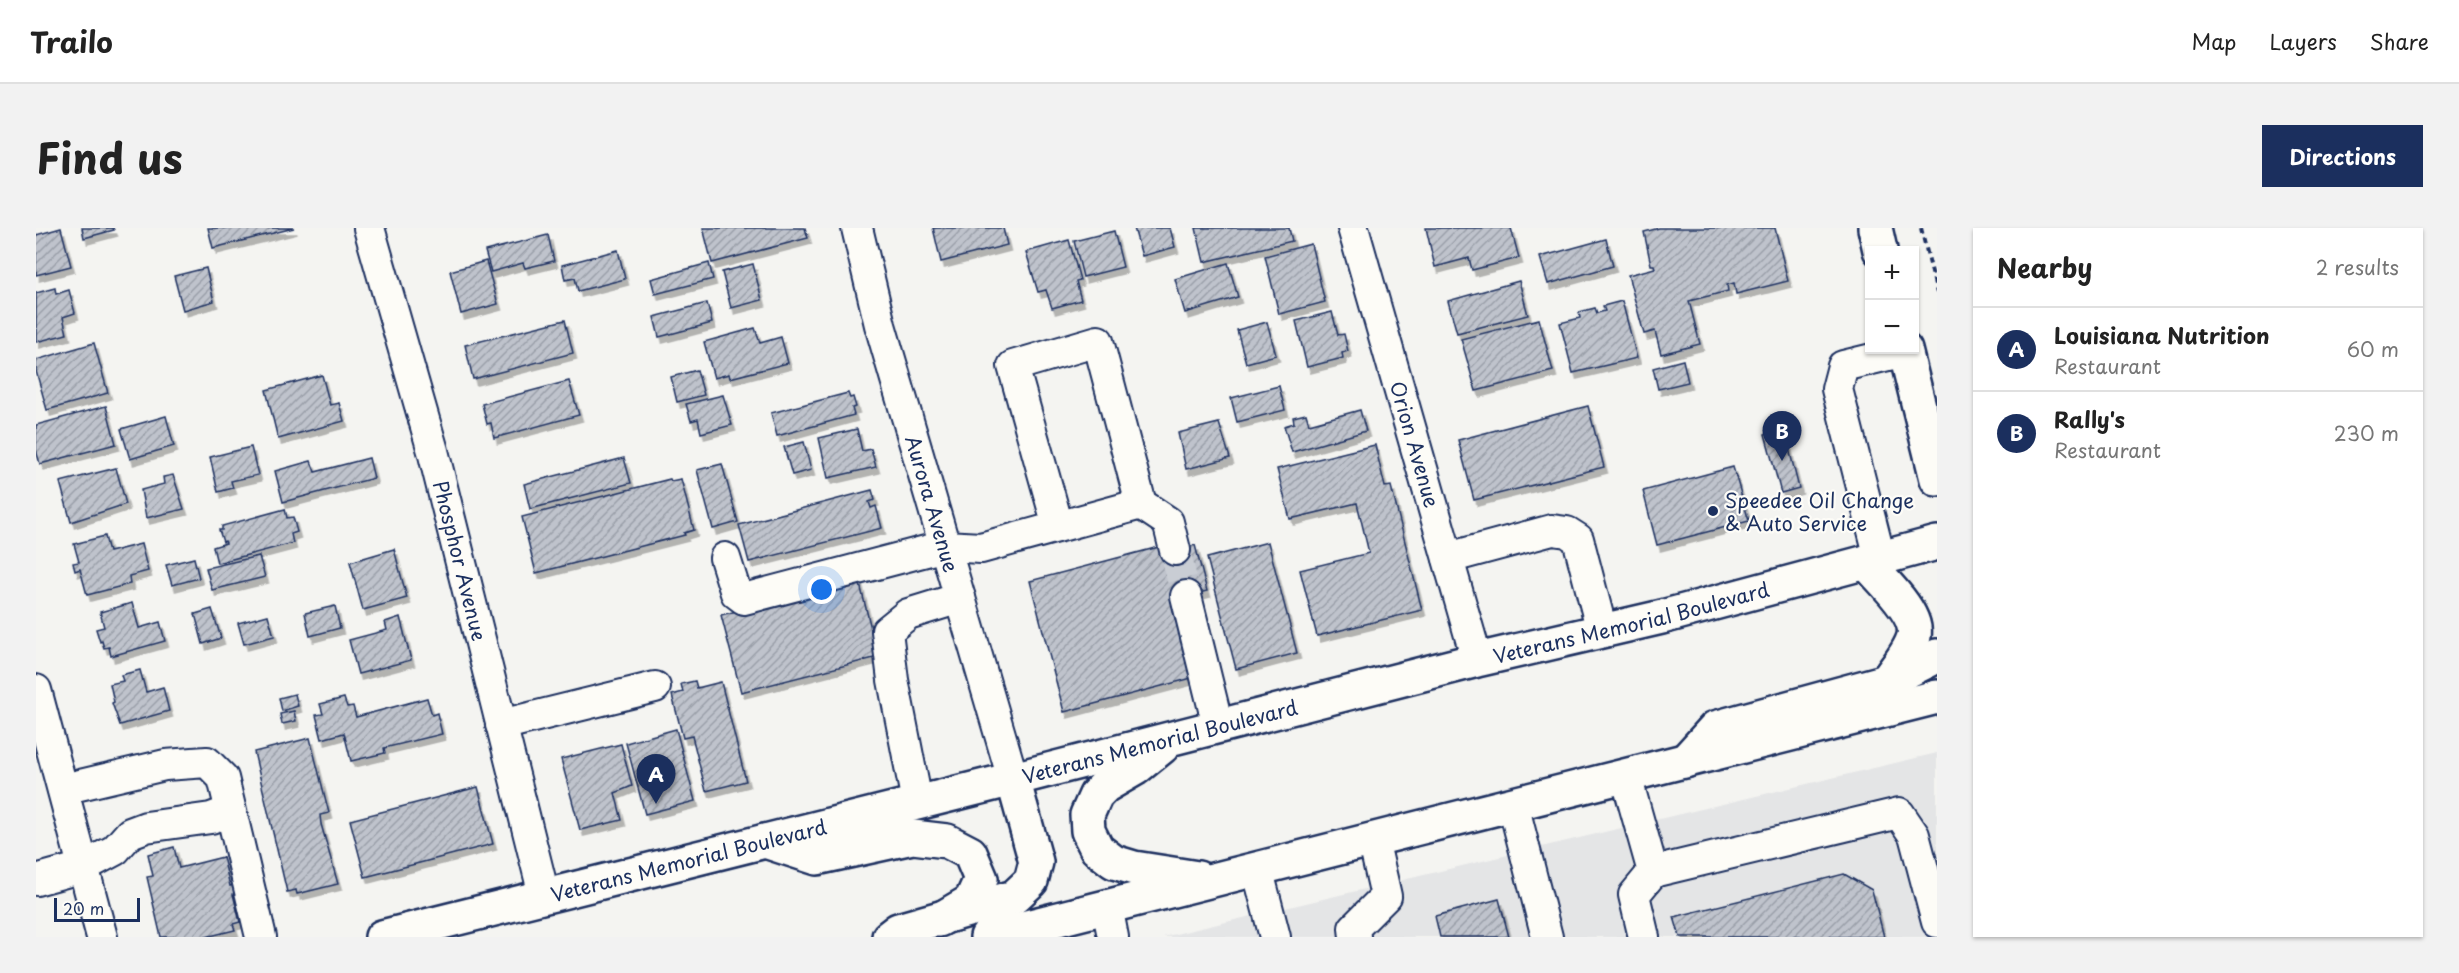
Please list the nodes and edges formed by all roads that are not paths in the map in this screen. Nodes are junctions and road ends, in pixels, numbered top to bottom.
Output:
1 (369, 228) edge
2 (858, 228) edge
3 (1353, 228) edge
4 (1875, 228) edge
5 (1879, 246) edge
6 (1890, 354) edge
7 (1906, 354) edge
8 (1937, 479) edge
9 (1142, 504) junction
10 (1058, 526) junction
11 (1937, 543) edge
12 (945, 546) junction
13 (1174, 550) tunnel mouth
14 (725, 558) dead end
15 (1448, 558) junction
16 (1873, 560) junction
17 (1186, 596) tunnel mouth
18 (960, 598) junction
19 (1602, 631) junction
20 (1937, 656) edge
21 (1477, 660) junction
22 (1887, 681) junction
23 (655, 687) dead end
24 (36, 690) edge
25 (1937, 697) edge
26 (501, 725) junction
27 (1218, 726) junction
28 (1176, 736) junction
29 (1685, 761) junction
30 (1626, 776) junction
31 (1013, 779) junction
32 (63, 789) junction
33 (917, 802) junction
34 (1513, 804) junction
35 (230, 811) junction
36 (1373, 839) junction
37 (765, 841) junction
38 (83, 867) junction
39 (1257, 868) junction
40 (1653, 872) junction
41 (36, 880) edge
42 (1208, 880) junction
43 (544, 896) junction
44 (939, 920) junction
45 (1110, 922) edge
46 (1937, 922) edge
47 (440, 928) edge
48 (1050, 929) edge
49 (102, 937) edge
50 (261, 937) edge
51 (382, 937) edge
52 (889, 937) edge
53 (987, 937) edge
54 (1275, 937) edge
55 (1355, 937) edge
56 (1547, 937) edge
57 (1644, 937) edge

1 - 26 street, Phosphor Avenue
2 - 12 street, Aurora Avenue
3 - 15 street, Orion Avenue
4 - 5 main road
6 - 16 street
7 - 8 main road
9 - 10 street
9 - 10 street
9 - 13 street
10 - 12 street
11 - 16 main road, Veterans Memorial Boulevard
12 - 14 street
12 - 18 street, Aurora Avenue
15 - 19 street
15 - 21 street, Orion Avenue
16 - 19 main road, Veterans Memorial Boulevard
16 - 22 main road
17 - 27 street
18 - 31 street, Aurora Avenue
18 - 33 street
19 - 21 main road, Veterans Memorial Boulevard
20 - 22 main road
21 - 27 main road, Veterans Memorial Boulevard
22 - 29 main road
23 - 26 street
24 - 32 street
25 - 29 main road
26 - 43 street, Phosphor Avenue
27 - 28 main road, Veterans Memorial Boulevard
28 - 31 main road, Veterans Memorial Boulevard
28 - 42 main road
29 - 30 main road
30 - 34 main road
30 - 40 street
31 - 33 main road, Veterans Memorial Boulevard
31 - 44 main road
32 - 35 street
32 - 38 street
33 - 37 main road, Veterans Memorial Boulevard
34 - 36 main road
34 - 56 street
35 - 38 street
35 - 50 street
36 - 39 main road
36 - 55 street
37 - 43 main road, Veterans Memorial Boulevard
37 - 44 main road
38 - 41 street
38 - 49 street
39 - 42 main road
39 - 54 street
40 - 46 street
40 - 57 street
42 - 45 main road
43 - 47 main road, Veterans Memorial Boulevard
44 - 52 main road
45 - 48 main road
47 - 51 main road, Veterans Memorial Boulevard
48 - 53 main road

